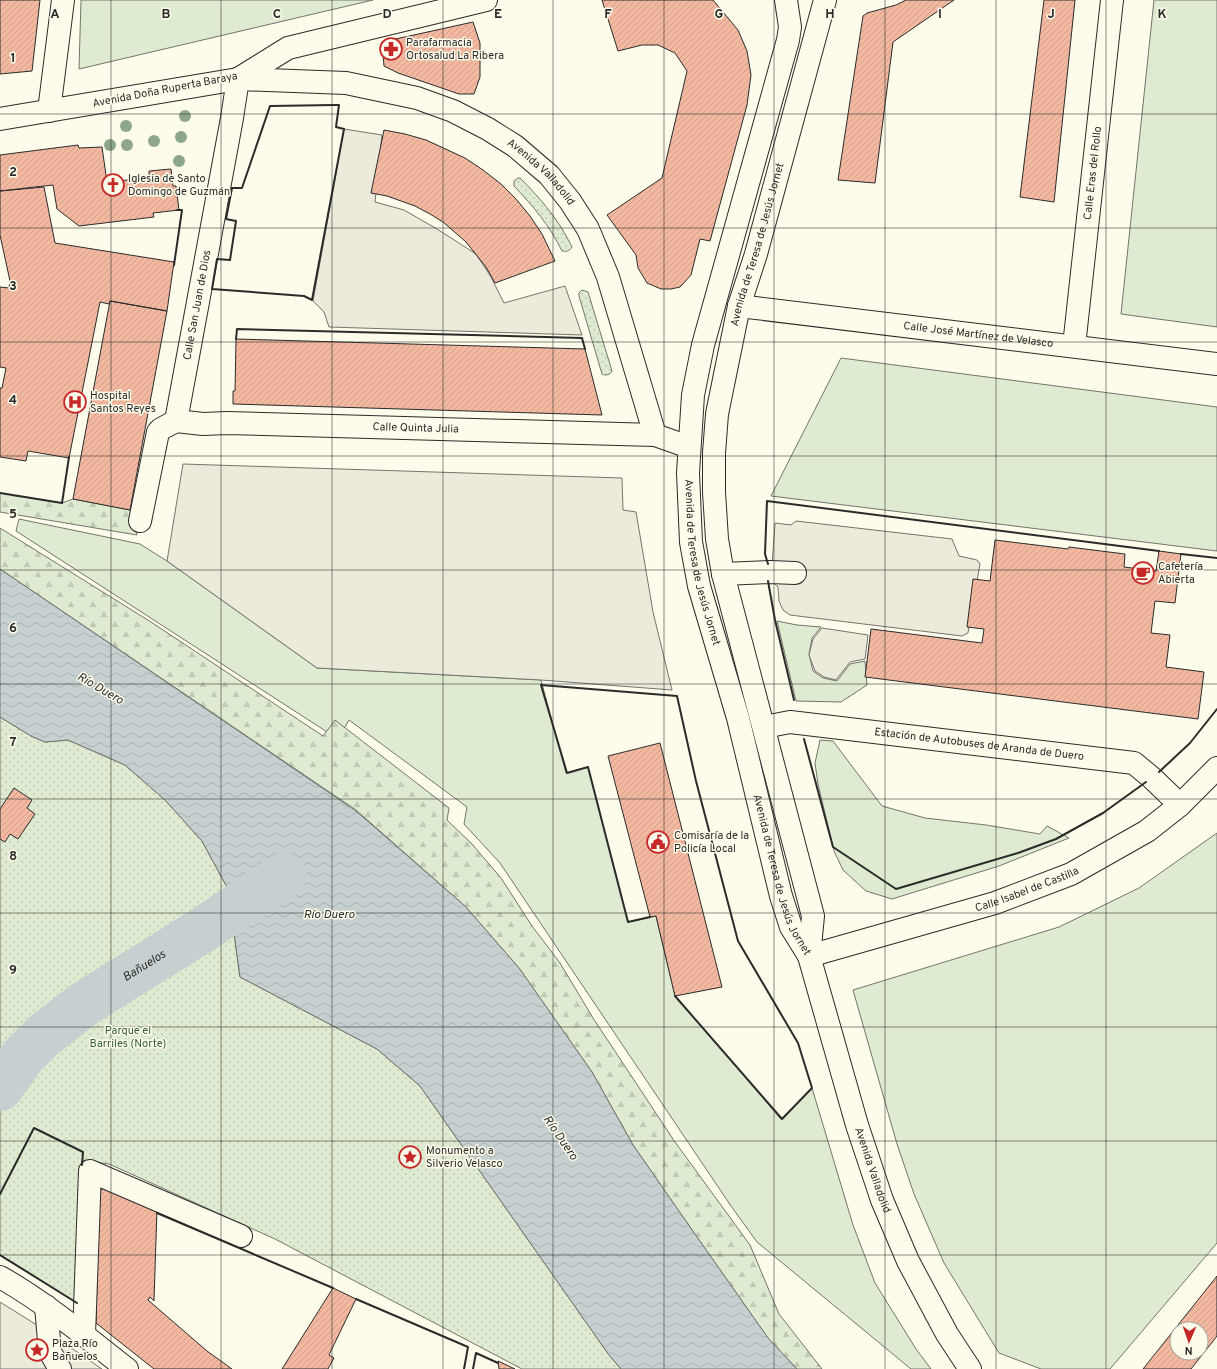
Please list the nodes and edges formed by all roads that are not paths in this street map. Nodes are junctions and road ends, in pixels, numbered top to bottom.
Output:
1 (63, 0) edge
2 (486, 0) edge
3 (786, 0) edge
4 (825, 0) edge
5 (1112, 0) edge
6 (238, 79) junction
7 (49, 112) junction
8 (0, 119) edge
9 (739, 306) junction
10 (1074, 346) junction
11 (1217, 364) edge
12 (176, 421) junction
13 (655, 435) junction
14 (689, 447) junction
15 (140, 521) dead end
16 (795, 573) dead end
17 (723, 574) junction
18 (764, 727) junction
19 (1217, 768) edge
20 (1180, 805) junction
21 (809, 956) junction
22 (241, 1236) dead end
23 (0, 1277) edge
24 (46, 1306) junction
25 (84, 1335) junction
26 (52, 1363) edge
27 (127, 1369) edge
28 (970, 1369) edge

1 - 7 street
2 - 6 street, Avenida Doña Ruperta Baraya
3 - 14 street, Avenida de Teresa de Jesús Jornet
4 - 9 street, Avenida de Teresa de Jesús Jornet
5 - 10 street, Calle Eras del Rollo
6 - 7 street, Avenida Doña Ruperta Baraya
6 - 12 street, Calle San Juan de Dios
6 - 13 street, Avenida Valladolid
7 - 8 street, Avenida Doña Ruperta Baraya
9 - 10 street, Calle José Martínez de Velasco
9 - 17 street, Avenida de Teresa de Jesús Jornet
10 - 11 street, Calle José Martínez de Velasco
12 - 13 street, Calle Quinta Julia
12 - 15 street
13 - 14 street
14 - 21 street, Avenida de Teresa de Jesús Jornet
16 - 17 street
17 - 18 street, Avenida de Teresa de Jesús Jornet
18 - 20 street, Estación de Autobuses de Aranda de Duero
18 - 21 street, Avenida de Teresa de Jesús Jornet
19 - 20 street, Calle Isabel de Castilla
20 - 21 street, Calle Isabel de Castilla
21 - 28 street, Avenida Valladolid
22 - 25 street
23 - 24 street
24 - 25 street
24 - 26 street
25 - 27 street

